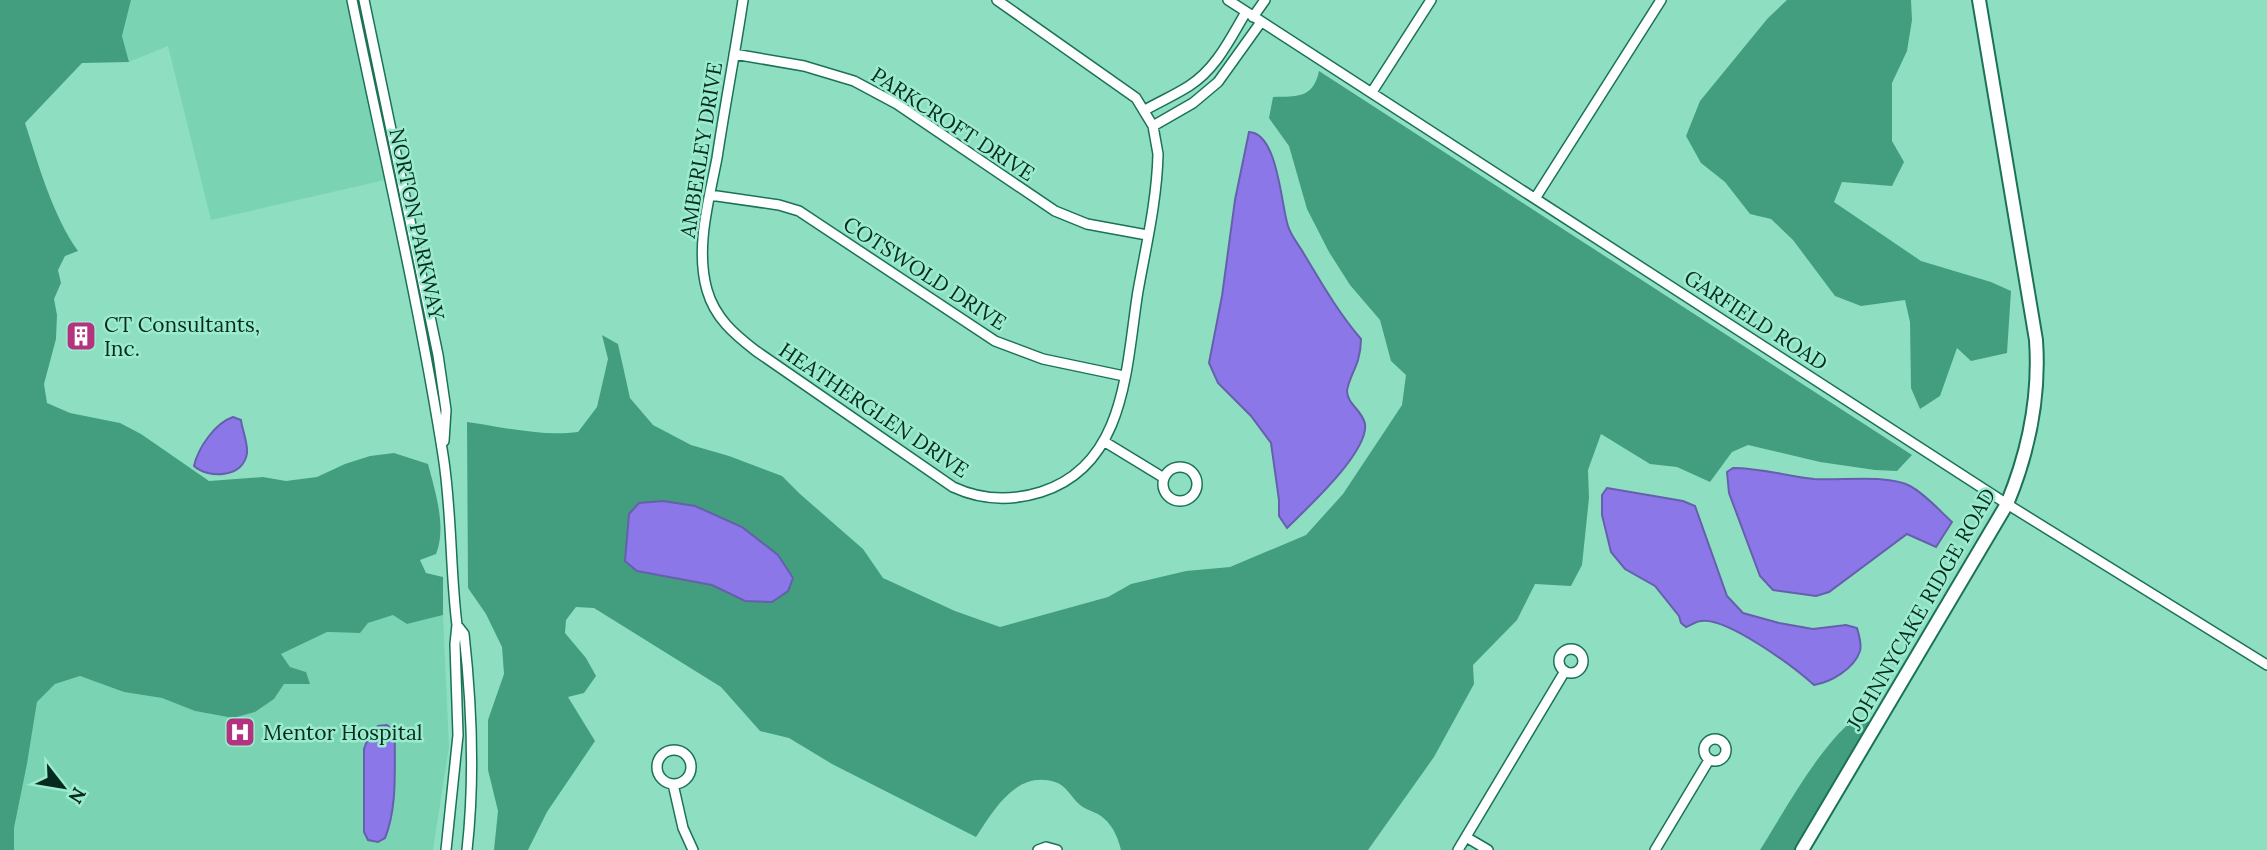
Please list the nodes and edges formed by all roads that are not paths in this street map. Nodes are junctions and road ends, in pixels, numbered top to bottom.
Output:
1 (352, 0) edge
2 (364, 0) edge
3 (743, 0) edge
4 (997, 0) edge
5 (1228, 0) edge
6 (1265, 0) edge
7 (1431, 0) edge
8 (1661, 0) edge
9 (1979, 0) edge
10 (1254, 17) junction
11 (734, 54) junction
12 (1372, 92) junction
13 (1149, 117) junction
14 (710, 195) junction
15 (1536, 197) junction
16 (1147, 235) junction
17 (713, 305) joint
18 (1124, 376) junction
19 (1105, 442) junction
20 (443, 457) junction
21 (1164, 478) dead end
22 (2007, 503) junction
23 (457, 625) junction
24 (2267, 665) edge
25 (1565, 671) dead end
26 (1709, 760) dead end
27 (673, 784) dead end
28 (1466, 837) junction
29 (446, 850) edge
30 (467, 850) edge
31 (693, 850) edge
32 (1038, 850) edge
33 (1057, 850) edge
34 (1458, 850) edge
35 (1488, 850) edge
36 (1655, 850) edge
37 (1802, 850) edge

1 - 20 street, NORTON PARKWAY
2 - 20 street, NORTON PARKWAY
3 - 11 street, AMBERLEY DRIVE
4 - 13 street
5 - 10 street, GARFIELD ROAD
6 - 10 street
7 - 12 street
8 - 15 street
9 - 22 main road, JOHNNYCAKE RIDGE ROAD
10 - 12 street, GARFIELD ROAD
10 - 13 street
10 - 13 street
11 - 14 street, AMBERLEY DRIVE
11 - 16 street, PARKCROFT DRIVE
12 - 15 street, GARFIELD ROAD
13 - 16 street, HEATHERGLEN DRIVE
14 - 17 street, AMBERLEY DRIVE
14 - 18 street, COTSWOLD DRIVE
15 - 22 street, GARFIELD ROAD
16 - 18 street, HEATHERGLEN DRIVE
17 - 19 street, HEATHERGLEN DRIVE
18 - 19 street, HEATHERGLEN DRIVE
19 - 21 street
20 - 23 street, NORTON PARKWAY
22 - 24 street, GARFIELD ROAD
22 - 37 main road, JOHNNYCAKE RIDGE ROAD
23 - 29 street, NORTON PARKWAY
23 - 30 street, NORTON PARKWAY
25 - 28 street
26 - 36 street
27 - 31 street
28 - 34 street
28 - 35 street
32 - 33 street

